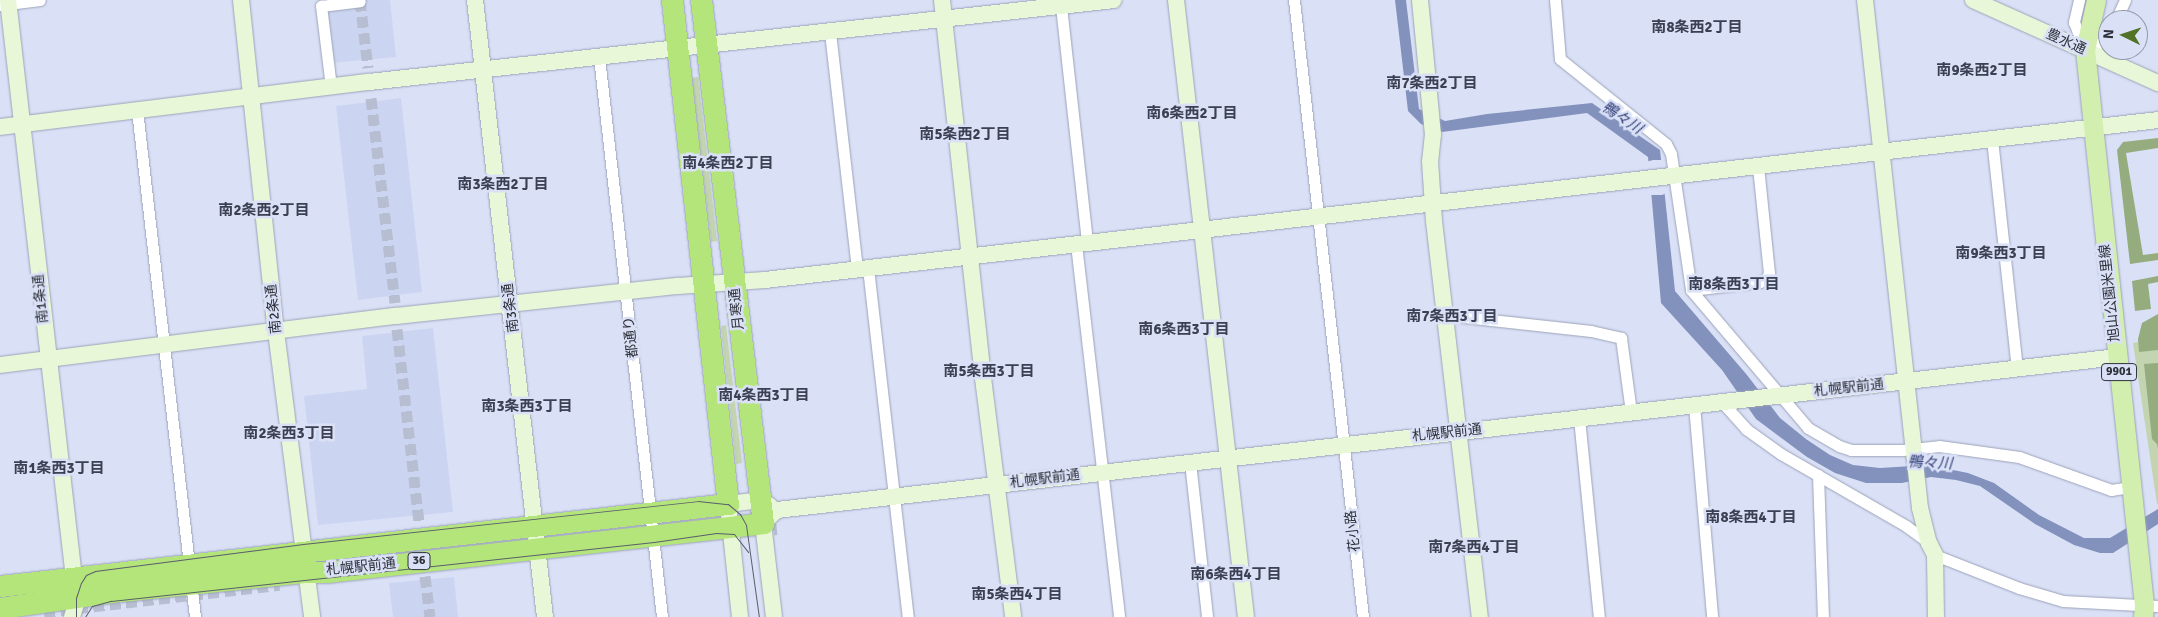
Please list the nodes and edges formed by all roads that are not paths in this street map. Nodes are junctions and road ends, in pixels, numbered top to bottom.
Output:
1 (40, 0) edge
2 (241, 0) edge
3 (475, 0) edge
4 (672, 0) edge
5 (701, 0) edge
6 (942, 0) edge
7 (1114, 0) edge
8 (1176, 0) edge
9 (1294, 0) edge
10 (1420, 0) edge
11 (1555, 0) edge
12 (1865, 0) edge
13 (1973, 0) edge
14 (2078, 0) edge
15 (2096, 0) edge
16 (360, 1) edge
17 (6, 3) edge
18 (1061, 6) junction
19 (944, 20) junction
20 (830, 32) junction
21 (2098, 44) edge
22 (706, 46) junction
23 (677, 48) junction
24 (2085, 50) junction
25 (599, 57) junction
26 (483, 70) junction
27 (2158, 83) edge
28 (331, 87) junction
29 (252, 96) junction
30 (138, 110) junction
31 (2158, 120) edge
32 (22, 125) junction
33 (0, 127) edge
34 (2093, 128) junction
35 (1992, 139) junction
36 (1882, 151) junction
37 (1758, 166) junction
38 (1670, 176) junction
39 (1433, 203) junction
40 (1319, 216) junction
41 (1203, 229) junction
42 (1082, 244) junction
43 (970, 256) junction
44 (862, 268) junction
45 (734, 282) junction
46 (703, 284) junction
47 (1691, 290) junction
48 (626, 291) junction
49 (510, 304) junction
50 (1446, 315) junction
51 (276, 331) junction
52 (163, 344) junction
53 (2117, 357) junction
54 (48, 359) junction
55 (0, 365) edge
56 (2017, 368) junction
57 (1906, 381) junction
58 (1781, 395) junction
59 (1722, 402) junction
60 (1694, 405) junction
61 (1631, 412) junction
62 (1579, 418) junction
63 (1460, 432) junction
64 (1344, 445) junction
65 (1914, 449) junction
66 (1228, 458) junction
67 (1190, 462) junction
68 (1104, 472) junction
69 (1818, 475) junction
70 (996, 485) junction
71 (2131, 487) junction
72 (894, 496) junction
73 (728, 504) junction
74 (766, 511) junction
75 (650, 512) junction
76 (534, 525) junction
77 (730, 527) junction
78 (653, 535) junction
79 (537, 548) junction
80 (1932, 549) junction
81 (305, 561) junction
82 (191, 574) junction
83 (0, 586) edge
84 (76, 602) edge
85 (0, 608) edge
86 (2148, 609) edge
87 (195, 617) edge
88 (312, 617) edge
89 (546, 617) edge
90 (662, 617) edge
91 (740, 617) edge
92 (774, 617) edge
93 (908, 617) edge
94 (1013, 617) edge
95 (1119, 617) edge
96 (1207, 617) edge
97 (1246, 617) edge
98 (1362, 617) edge
99 (1480, 617) edge
100 (1600, 617) edge
101 (1712, 617) edge
102 (1823, 617) edge
103 (1936, 617) edge

1 - 17 street
2 - 29 street, 南2条通
3 - 26 street, 南3条通
4 - 23 highway
5 - 22 highway, 月寒通
6 - 19 street
7 - 18 street
8 - 41 street
9 - 40 street, 花小路
10 - 39 street
11 - 38 street
12 - 36 street
13 - 24 street, 豊水通
14 - 24 street
15 - 24 main road, 旭山公園米里線 / 9901
16 - 28 street
17 - 32 street, 南1条通
18 - 19 street
18 - 42 street
19 - 20 street
19 - 43 street
20 - 22 street
20 - 44 street
21 - 24 street
22 - 23 street
22 - 45 highway, 月寒通
23 - 25 street
23 - 46 highway
24 - 27 street, 豊水通
24 - 34 main road, 旭山公園米里線 / 9901
25 - 26 street
25 - 48 street, 都通り
26 - 28 street
26 - 49 street, 南3条通
28 - 29 street
29 - 30 street
29 - 51 street, 南2条通
30 - 32 street
30 - 52 street
31 - 34 street
32 - 33 street
32 - 54 street, 南1条通
34 - 35 street
34 - 53 main road, 旭山公園米里線 / 9901
35 - 36 street
35 - 56 street
36 - 37 street
36 - 57 street
37 - 38 street
37 - 47 street
38 - 39 street
38 - 47 street
39 - 40 street
39 - 50 street
40 - 41 street
40 - 64 street, 花小路
41 - 42 street
41 - 66 street
42 - 43 street
42 - 68 street
43 - 44 street
43 - 70 street
44 - 45 street
44 - 72 street
45 - 46 street
45 - 74 highway, 月寒通
46 - 48 street
46 - 73 highway
47 - 58 street
48 - 49 street
48 - 75 street, 都通り
49 - 51 street
49 - 76 street, 南3条通
50 - 61 street
50 - 63 street
51 - 52 street
51 - 81 street, 南2条通
52 - 54 street
52 - 82 street
53 - 56 street, 札幌駅前通
53 - 71 main road, 旭山公園米里線 / 9901
54 - 55 street
54 - 84 street, 南1条通
56 - 57 street, 札幌駅前通
57 - 58 street, 札幌駅前通
57 - 65 street
58 - 59 street, 札幌駅前通
58 - 65 street
59 - 60 street, 札幌駅前通
59 - 69 street
60 - 61 street, 札幌駅前通
60 - 101 street
61 - 62 street, 札幌駅前通
62 - 63 street, 札幌駅前通
62 - 100 street
63 - 64 street, 札幌駅前通
63 - 99 street
64 - 66 street, 札幌駅前通
64 - 98 street, 花小路
65 - 71 street
65 - 80 street
66 - 67 street, 札幌駅前通
66 - 97 street
67 - 68 street, 札幌駅前通
67 - 96 street
68 - 70 street, 札幌駅前通
68 - 95 street
69 - 80 street
69 - 102 street
70 - 72 street, 札幌駅前通
70 - 94 street
71 - 86 main road, 旭山公園米里線 / 9901
72 - 74 street, 札幌駅前通
72 - 93 street
73 - 74 street, 札幌駅前通
73 - 75 highway, 札幌駅前通 / 36
73 - 77 street
74 - 77 highway, 札幌駅前通 / 36
74 - 92 street, 月寒通
75 - 76 highway, 札幌駅前通 / 36
75 - 78 street, 都通り
76 - 79 street, 南3条通
76 - 81 highway, 札幌駅前通 / 36
77 - 78 highway, 札幌駅前通 / 36
77 - 91 street
78 - 79 highway, 札幌駅前通 / 36
78 - 90 street, 都通り
79 - 81 highway, 札幌駅前通 / 36
79 - 89 street, 南3条通
80 - 86 street
80 - 103 street
81 - 82 highway, 札幌駅前通 / 36
81 - 88 street, 南2条通
82 - 84 highway, 札幌駅前通 / 36
82 - 87 street
83 - 84 highway, 札幌駅前通 / 36
84 - 85 highway, 札幌駅前通 / 36

